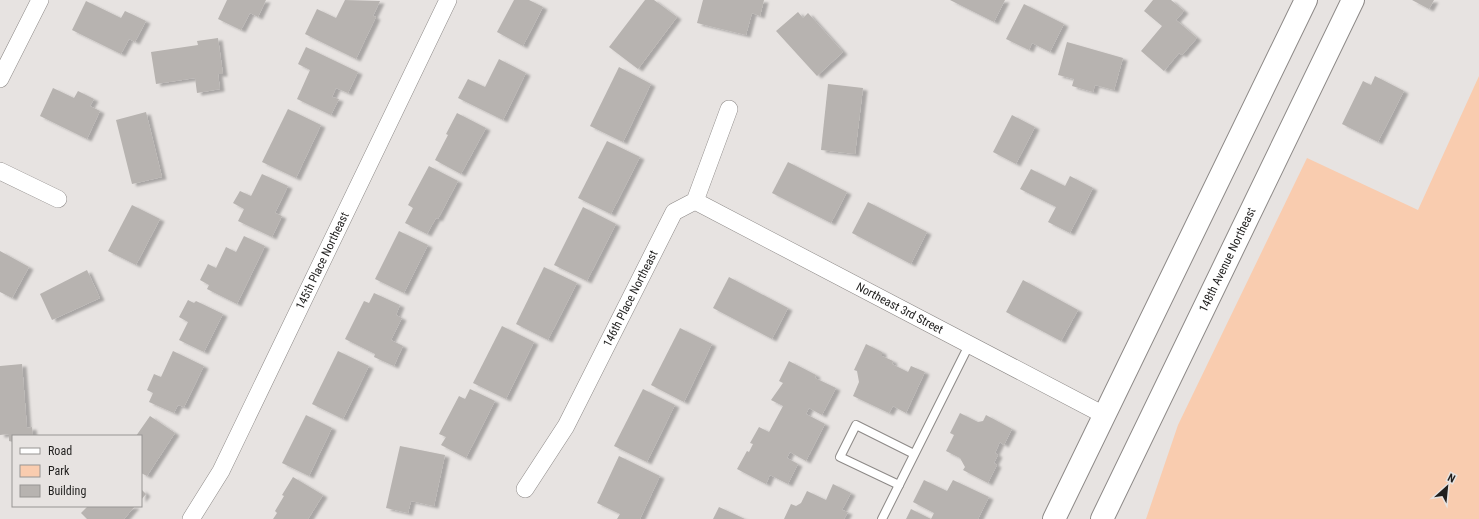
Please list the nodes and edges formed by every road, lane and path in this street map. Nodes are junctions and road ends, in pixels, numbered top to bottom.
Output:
1 (40, 0) edge
2 (448, 0) edge
3 (1306, 0) edge
4 (1353, 0) edge
5 (0, 79) edge
6 (729, 109) dead end
7 (0, 171) edge
8 (58, 199) dead end
9 (695, 201) junction
10 (968, 345) junction
11 (1104, 415) junction
12 (914, 454) junction
13 (899, 485) junction
14 (525, 489) dead end
15 (191, 519) edge
16 (882, 519) edge
17 (1054, 519) edge
18 (1102, 519) edge

1 - 5 street
2 - 15 street, 145th Place Northeast
3 - 11 main road
4 - 18 main road, 148th Avenue Northeast
6 - 9 street
7 - 8 street
9 - 10 street, Northeast 3rd Street
9 - 14 street, 146th Place Northeast
10 - 11 street, Northeast 3rd Street
10 - 12 lane
11 - 17 main road
12 - 13 lane
12 - 13 lane
13 - 16 lane

